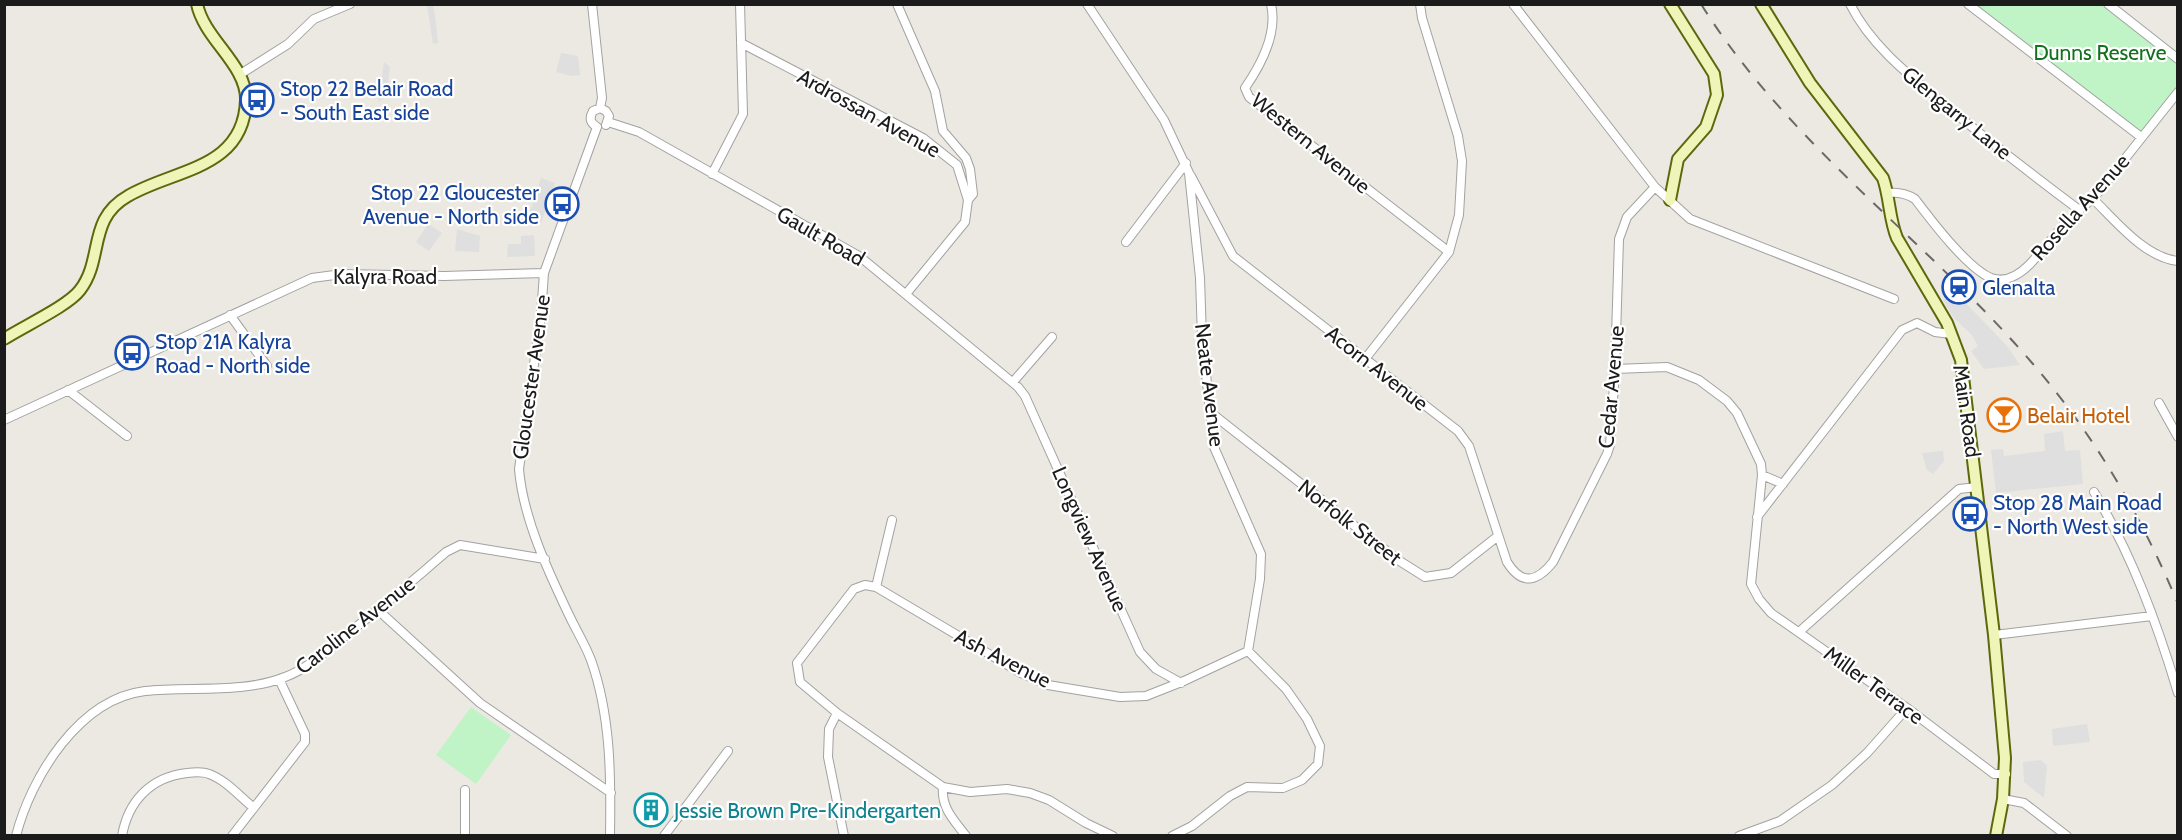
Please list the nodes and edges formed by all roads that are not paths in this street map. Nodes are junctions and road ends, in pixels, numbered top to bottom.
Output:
1 (197, 4) edge
2 (350, 4) edge
3 (592, 4) edge
4 (740, 4) edge
5 (897, 4) edge
6 (1086, 4) edge
7 (1271, 4) edge
8 (1420, 4) edge
9 (1503, 4) edge
10 (1670, 4) edge
11 (1761, 4) edge
12 (1850, 4) edge
13 (1968, 4) edge
14 (2108, 4) edge
15 (1515, 8) edge
16 (741, 43) junction
17 (2178, 59) edge
18 (239, 75) junction
19 (2178, 92) edge
20 (600, 108) junction
21 (608, 122) junction
22 (597, 127) junction
23 (2141, 137) junction
24 (1186, 163) junction
25 (1190, 173) junction
26 (712, 174) junction
27 (1655, 187) junction
28 (1888, 193) junction
29 (2092, 199) junction
30 (968, 200) junction
31 (1670, 200) junction
32 (2078, 209) junction
33 (1126, 242) dead end
34 (1449, 252) junction
35 (2178, 261) edge
36 (544, 273) junction
37 (906, 294) junction
38 (1894, 299) dead end
39 (230, 315) junction
40 (1951, 334) junction
41 (1052, 337) dead end
42 (4, 339) edge
43 (1365, 359) junction
44 (267, 366) dead end
45 (1615, 369) junction
46 (1013, 382) junction
47 (68, 390) junction
48 (2159, 403) dead end
49 (1210, 412) junction
50 (4, 420) edge
51 (127, 436) dead end
52 (2178, 436) edge
53 (1762, 475) junction
54 (1783, 484) junction
55 (1977, 487) junction
56 (2094, 492) dead end
57 (1756, 517) junction
58 (892, 520) dead end
59 (1498, 536) junction
60 (545, 559) junction
61 (1533, 579) joint
62 (876, 587) junction
63 (378, 610) junction
64 (2152, 616) junction
65 (1799, 632) junction
66 (1994, 635) junction
67 (1248, 651) junction
68 (279, 679) junction
69 (1181, 682) junction
70 (2178, 693) edge
71 (1907, 708) junction
72 (837, 713) junction
73 (728, 751) dead end
74 (2006, 774) junction
75 (943, 787) junction
76 (465, 790) dead end
77 (611, 793) junction
78 (2003, 799) junction
79 (254, 808) junction
80 (16, 836) edge
81 (122, 836) edge
82 (232, 836) edge
83 (465, 836) edge
84 (610, 836) edge
85 (664, 836) edge
86 (844, 836) edge
87 (966, 836) edge
88 (1113, 836) edge
89 (1172, 836) edge
90 (1739, 836) edge
91 (1996, 836) edge
92 (2067, 836) edge

1 - 18 main road
2 - 18 street
3 - 20 street
4 - 16 street
5 - 30 street
6 - 24 street, Neate Avenue
7 - 34 street, Western Avenue
8 - 34 street
9 - 15 street
10 - 31 main road
11 - 28 main road, Main Road
12 - 32 street, Glengarry Lane
13 - 23 street
14 - 17 street
15 - 27 street
16 - 26 street
16 - 30 street, Ardrossan Avenue
18 - 42 main road
19 - 23 street, Rosella Avenue
20 - 21 street
20 - 22 street
21 - 22 street
21 - 26 street, Gault Road
22 - 36 street, Gloucester Avenue
23 - 29 street, Rosella Avenue
24 - 25 street, Neate Avenue
24 - 33 street
25 - 43 street, Acorn Avenue
25 - 49 street, Neate Avenue
26 - 37 street, Gault Road
27 - 31 street
27 - 45 street, Cedar Avenue
28 - 32 street, Rosella Avenue
28 - 40 main road, Main Road
29 - 32 street, Rosella Avenue
29 - 35 street
30 - 37 street
31 - 38 street
34 - 43 street
36 - 39 street, Kalyra Road
36 - 60 street, Gloucester Avenue
37 - 46 street, Gault Road
39 - 44 street
39 - 47 street, Kalyra Road
40 - 54 street
40 - 55 main road, Main Road
41 - 46 street
43 - 59 street, Acorn Avenue
45 - 53 street
45 - 61 street, Cedar Avenue
46 - 69 street, Longview Avenue
47 - 50 street, Kalyra Road
47 - 51 street
48 - 52 street
49 - 59 street, Norfolk Street
49 - 67 street, Neate Avenue
53 - 54 street
53 - 57 street
54 - 57 street
55 - 65 street
55 - 66 main road, Main Road
56 - 64 street
57 - 65 street, Miller Terrace
58 - 62 street
59 - 61 street, Acorn Avenue
60 - 63 street, Caroline Avenue
60 - 77 street, Gloucester Avenue
62 - 69 street, Ash Avenue
62 - 72 street
63 - 68 street, Caroline Avenue
63 - 77 street
64 - 66 street
64 - 70 street
65 - 71 street, Miller Terrace
66 - 74 main road, Main Road
67 - 69 street, Ash Avenue
67 - 89 street
68 - 79 street
68 - 80 street, Caroline Avenue
71 - 74 street, Miller Terrace
71 - 90 street
72 - 75 street
72 - 86 street
73 - 85 street
74 - 78 main road, Main Road
75 - 87 street
75 - 88 street
76 - 83 street
77 - 84 street, Gloucester Avenue
78 - 91 main road, Main Road
78 - 92 street
79 - 81 street
79 - 82 street

